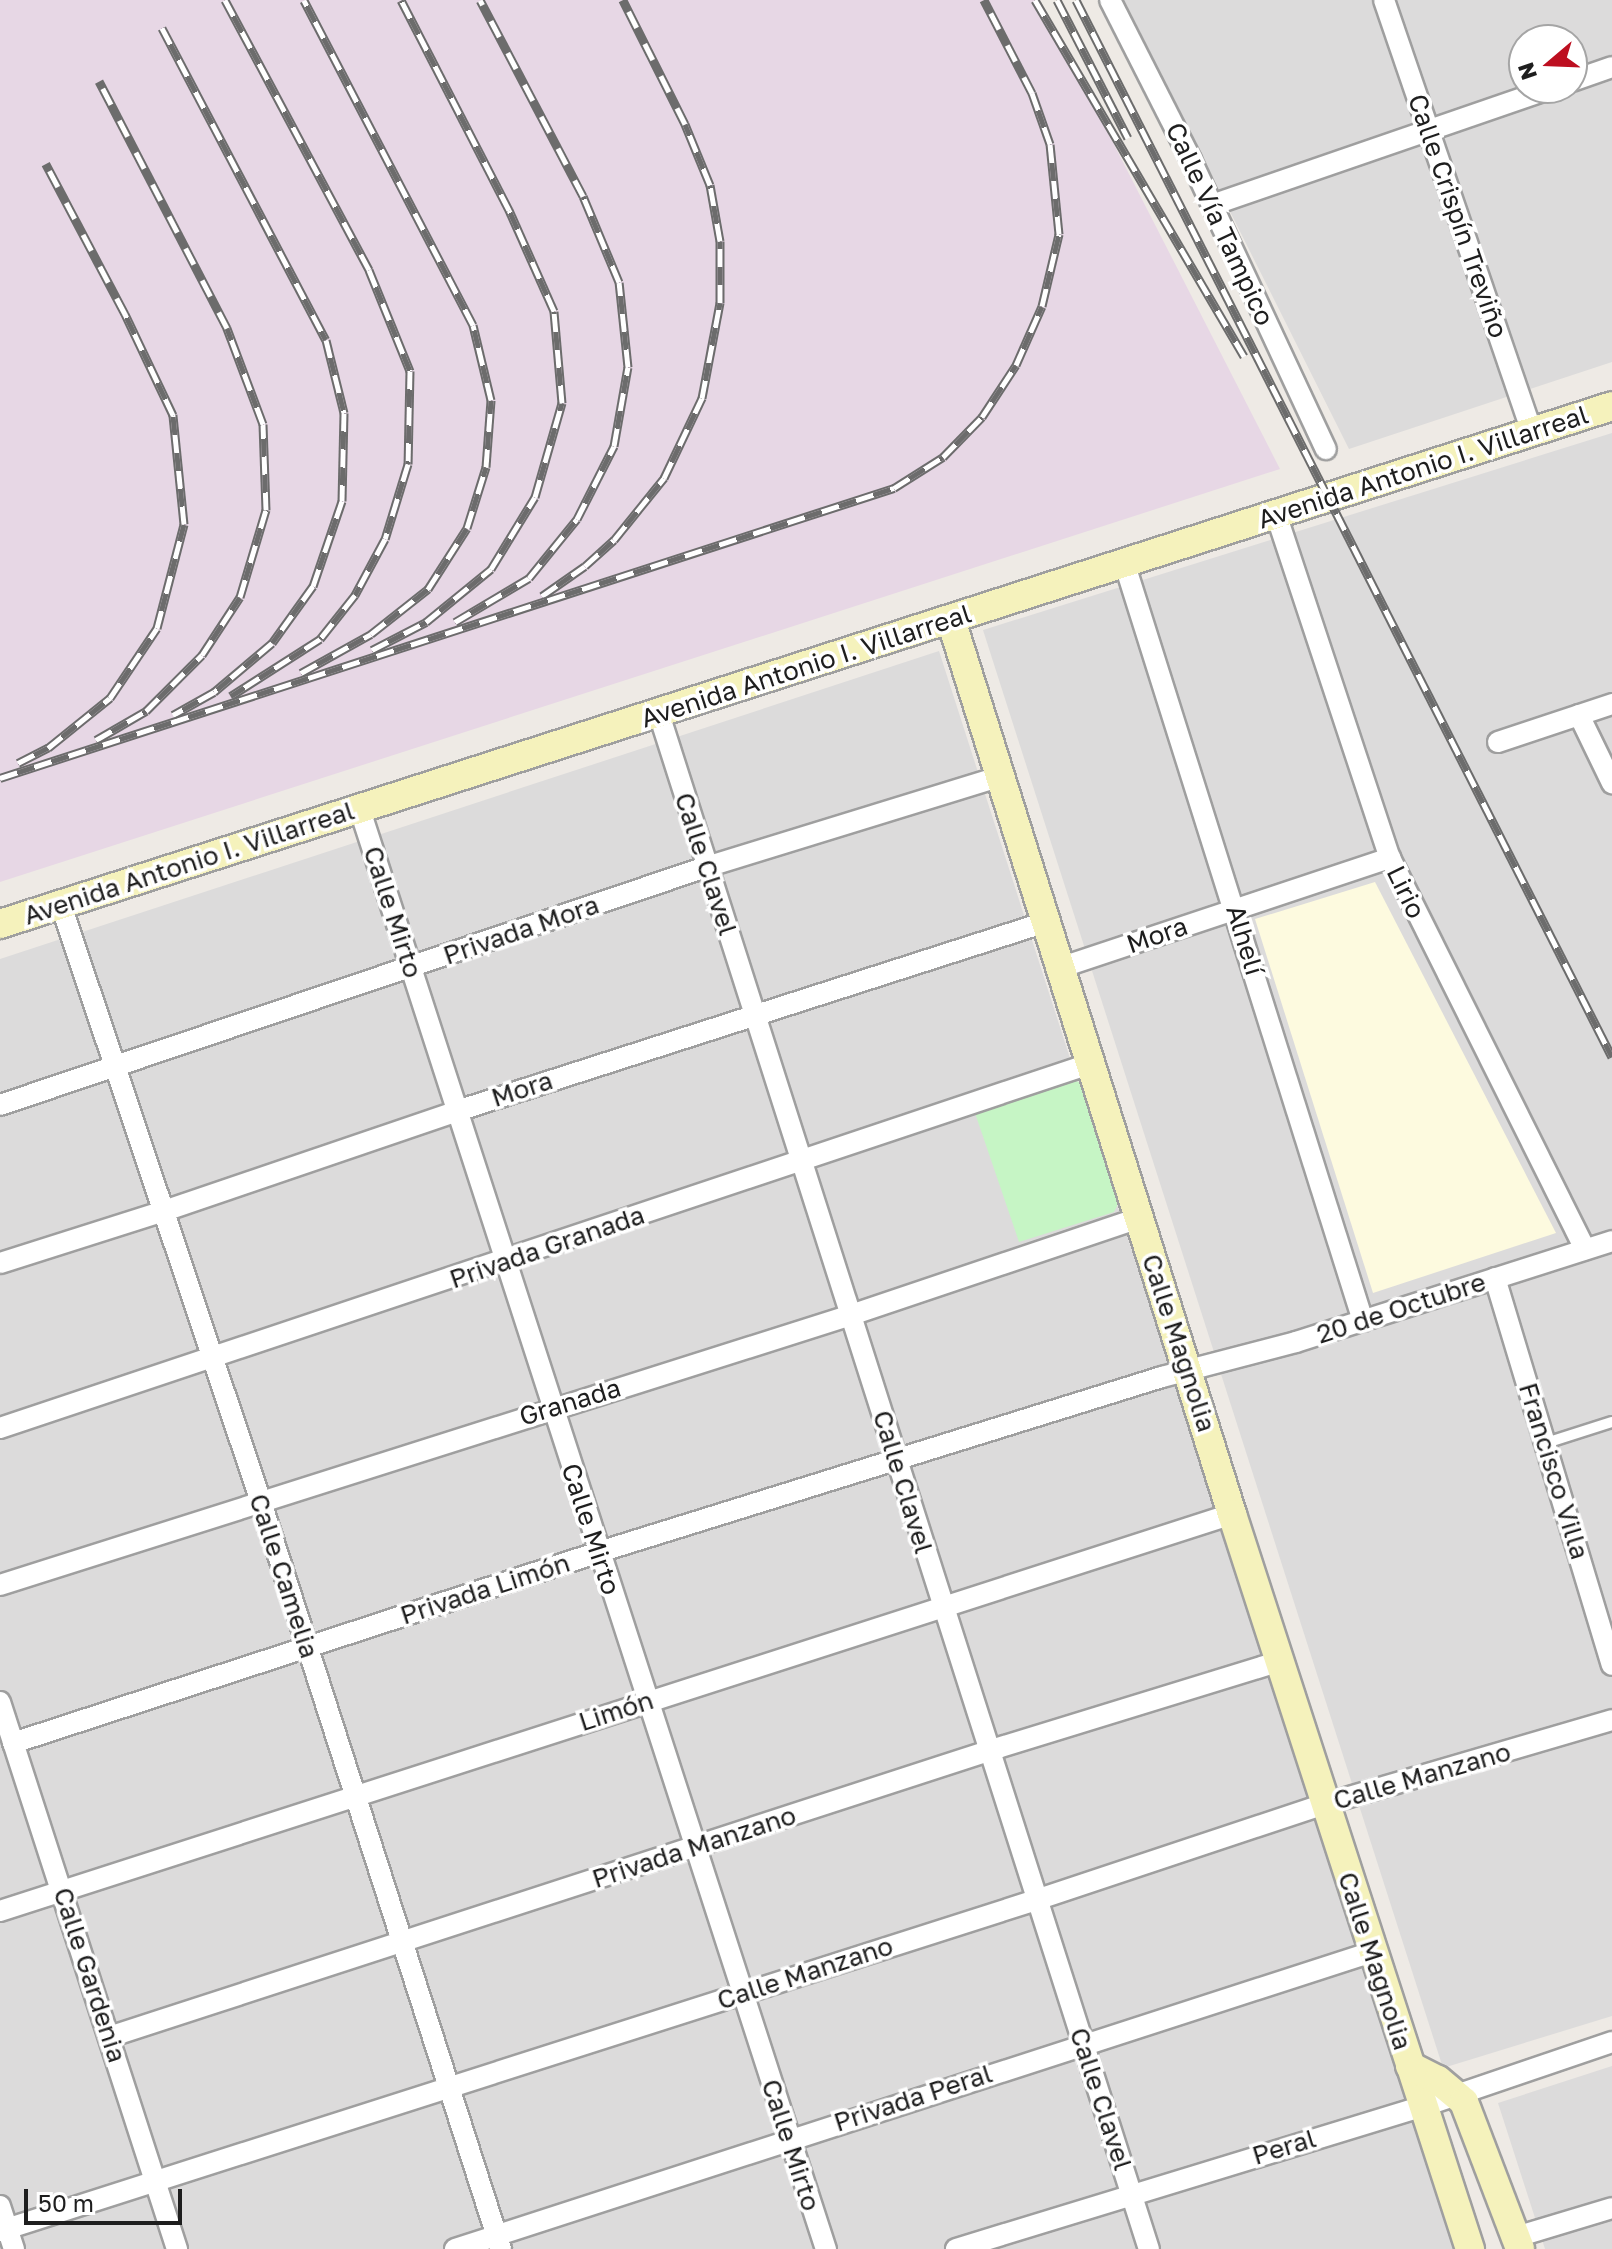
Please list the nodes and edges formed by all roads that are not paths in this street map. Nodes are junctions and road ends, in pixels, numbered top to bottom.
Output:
1 (1110, 0) edge
2 (1384, 0) edge
3 (1612, 67) edge
4 (1588, 75) edge
5 (1508, 103) edge
6 (1428, 131) junction
7 (1212, 205) junction
8 (1612, 406) edge
9 (1532, 432) junction
10 (1326, 449) dead end
11 (1276, 514) junction
12 (1124, 562) junction
13 (951, 620) junction
14 (1612, 704) edge
15 (659, 714) junction
16 (1579, 715) junction
17 (1498, 742) dead end
18 (999, 777) junction
19 (1612, 783) edge
20 (359, 807) junction
21 (1390, 858) junction
22 (706, 867) junction
23 (61, 905) junction
24 (1236, 908) junction
25 (1046, 922) junction
26 (0, 924) edge
27 (410, 967) junction
28 (1062, 967) junction
29 (754, 1014) junction
30 (1092, 1063) junction
31 (116, 1066) junction
32 (0, 1105) edge
33 (457, 1111) junction
34 (801, 1162) junction
35 (164, 1211) junction
36 (1139, 1218) junction
37 (1612, 1241) edge
38 (1585, 1249) junction
39 (504, 1262) junction
40 (0, 1263) edge
41 (1495, 1278) junction
42 (851, 1315) junction
43 (1363, 1321) junction
44 (213, 1359) junction
45 (1188, 1370) junction
46 (552, 1408) junction
47 (1612, 1422) edge
48 (0, 1428) edge
49 (1546, 1443) junction
50 (897, 1461) junction
51 (261, 1502) junction
52 (1232, 1514) junction
53 (599, 1552) junction
54 (0, 1585) edge
55 (942, 1607) junction
56 (307, 1645) junction
57 (1280, 1661) junction
58 (1612, 1665) edge
59 (646, 1701) junction
60 (0, 1702) edge
61 (1612, 1720) edge
62 (13, 1743) junction
63 (988, 1751) junction
64 (356, 1797) junction
65 (1325, 1804) junction
66 (695, 1846) junction
67 (63, 1890) junction
68 (1036, 1900) junction
69 (0, 1911) edge
70 (404, 1941) junction
71 (1372, 1952) junction
72 (741, 1994) junction
73 (109, 2037) junction
74 (1612, 2042) edge
75 (1083, 2043) junction
76 (1410, 2066) junction
77 (451, 2088) junction
78 (1457, 2094) junction
79 (1421, 2107) junction
80 (789, 2138) junction
81 (156, 2183) junction
82 (1132, 2192) junction
83 (0, 2206) edge
84 (1612, 2208) edge
85 (7, 2237) edge
86 (499, 2242) edge
87 (1518, 2243) edge
88 (177, 2249) edge
89 (455, 2249) edge
90 (826, 2249) edge
91 (956, 2249) edge
92 (1149, 2249) edge
93 (1470, 2249) edge

1 - 7 street, Calle Vía Tampico
2 - 6 street, Calle Crispín Treviño
3 - 4 street
5 - 6 street
6 - 7 street
6 - 9 street, Calle Crispín Treviño
7 - 10 street, Calle Vía Tampico
8 - 9 street, Avenida Antonio I. Villarreal
9 - 11 street, Avenida Antonio I. Villarreal
11 - 12 street, Avenida Antonio I. Villarreal
11 - 21 street, Lirio
12 - 13 street, Avenida Antonio I. Villarreal
12 - 24 street, Alhelí
13 - 15 street, Avenida Antonio I. Villarreal
13 - 18 street, Calle Magnolia
14 - 16 street
15 - 20 street, Avenida Antonio I. Villarreal
15 - 22 street, Calle Clavel
16 - 17 street
16 - 19 street
18 - 22 street, Privada Mora
18 - 25 street, Calle Magnolia
20 - 23 street, Avenida Antonio I. Villarreal
20 - 27 street, Calle Mirto
21 - 24 street, Mora
21 - 38 street, Lirio
22 - 27 street, Privada Mora
22 - 29 street, Calle Clavel
23 - 26 street, Avenida Antonio I. Villarreal
23 - 31 street, Calle Camelia
24 - 28 street, Mora
24 - 43 street, Alhelí
25 - 28 street, Calle Magnolia
25 - 29 street, Mora
27 - 31 street, Privada Mora
27 - 33 street, Calle Mirto
28 - 30 street, Calle Magnolia
29 - 33 street, Mora
29 - 34 street, Calle Clavel
30 - 34 street, Privada Granada
30 - 36 street, Calle Magnolia
31 - 32 street, Privada Mora
31 - 35 street, Calle Camelia
33 - 35 street, Mora
33 - 39 street, Calle Mirto
34 - 39 street, Privada Granada
34 - 42 street, Calle Clavel
35 - 40 street, Mora
35 - 44 street, Calle Camelia
36 - 42 street, Granada
36 - 45 street, Calle Magnolia
37 - 38 street, 20 de Octubre
38 - 41 street, 20 de Octubre
39 - 44 street, Privada Granada
39 - 46 street, Calle Mirto
41 - 43 street, 20 de Octubre
41 - 49 street, Francisco Villa
42 - 46 street, Granada
42 - 50 street, Calle Clavel
43 - 45 street, 20 de Octubre
44 - 48 street, Privada Granada
44 - 51 street, Calle Camelia
45 - 50 street, Privada Limón
45 - 52 street, Calle Magnolia
46 - 51 street, Granada
46 - 53 street, Calle Mirto
47 - 49 lane
49 - 58 street, Francisco Villa
50 - 53 street, Privada Limón
50 - 55 street, Calle Clavel
51 - 54 street, Granada
51 - 56 street, Calle Camelia
52 - 55 street, Limón
52 - 57 street, Calle Magnolia
53 - 56 street, Privada Limón
53 - 59 street, Calle Mirto
55 - 59 street, Limón
55 - 63 street, Calle Clavel
56 - 62 street, Privada Limón
56 - 64 street, Calle Camelia
57 - 63 street, Privada Manzano
57 - 65 street, Calle Magnolia
59 - 64 street, Limón
59 - 66 street, Calle Mirto
60 - 62 street, Calle Gardenia
61 - 65 street, Calle Manzano
62 - 67 street, Calle Gardenia
63 - 66 street, Privada Manzano
63 - 68 street, Calle Clavel
64 - 67 street, Limón
64 - 70 street, Calle Camelia
65 - 68 street, Calle Manzano
65 - 71 street, Calle Magnolia
66 - 70 street, Privada Manzano
66 - 72 street, Calle Mirto
67 - 69 street, Limón
67 - 73 street, Calle Gardenia
68 - 72 street, Calle Manzano
68 - 75 street, Calle Clavel
70 - 73 street, Privada Manzano
70 - 77 street, Calle Camelia
71 - 75 street, Privada Peral
71 - 76 street, Calle Magnolia
72 - 77 street, Calle Manzano
72 - 80 street, Calle Mirto
73 - 81 street, Calle Gardenia
74 - 78 street, Peral
75 - 80 street, Privada Peral
75 - 82 street, Calle Clavel
76 - 78 street, Calle Magnolia
76 - 79 street, Calle Magnolia
77 - 81 street, Calle Manzano
77 - 86 street, Calle Camelia
78 - 79 street, Peral
78 - 87 street, Calle Magnolia
79 - 82 street, Peral
79 - 93 street, Calle Magnolia
80 - 86 street, Privada Peral
80 - 90 street, Calle Mirto
81 - 85 street, Calle Manzano
81 - 88 street, Calle Gardenia
82 - 91 street, Peral
82 - 92 street, Calle Clavel
83 - 85 street
84 - 87 street
86 - 89 street, Privada Peral

